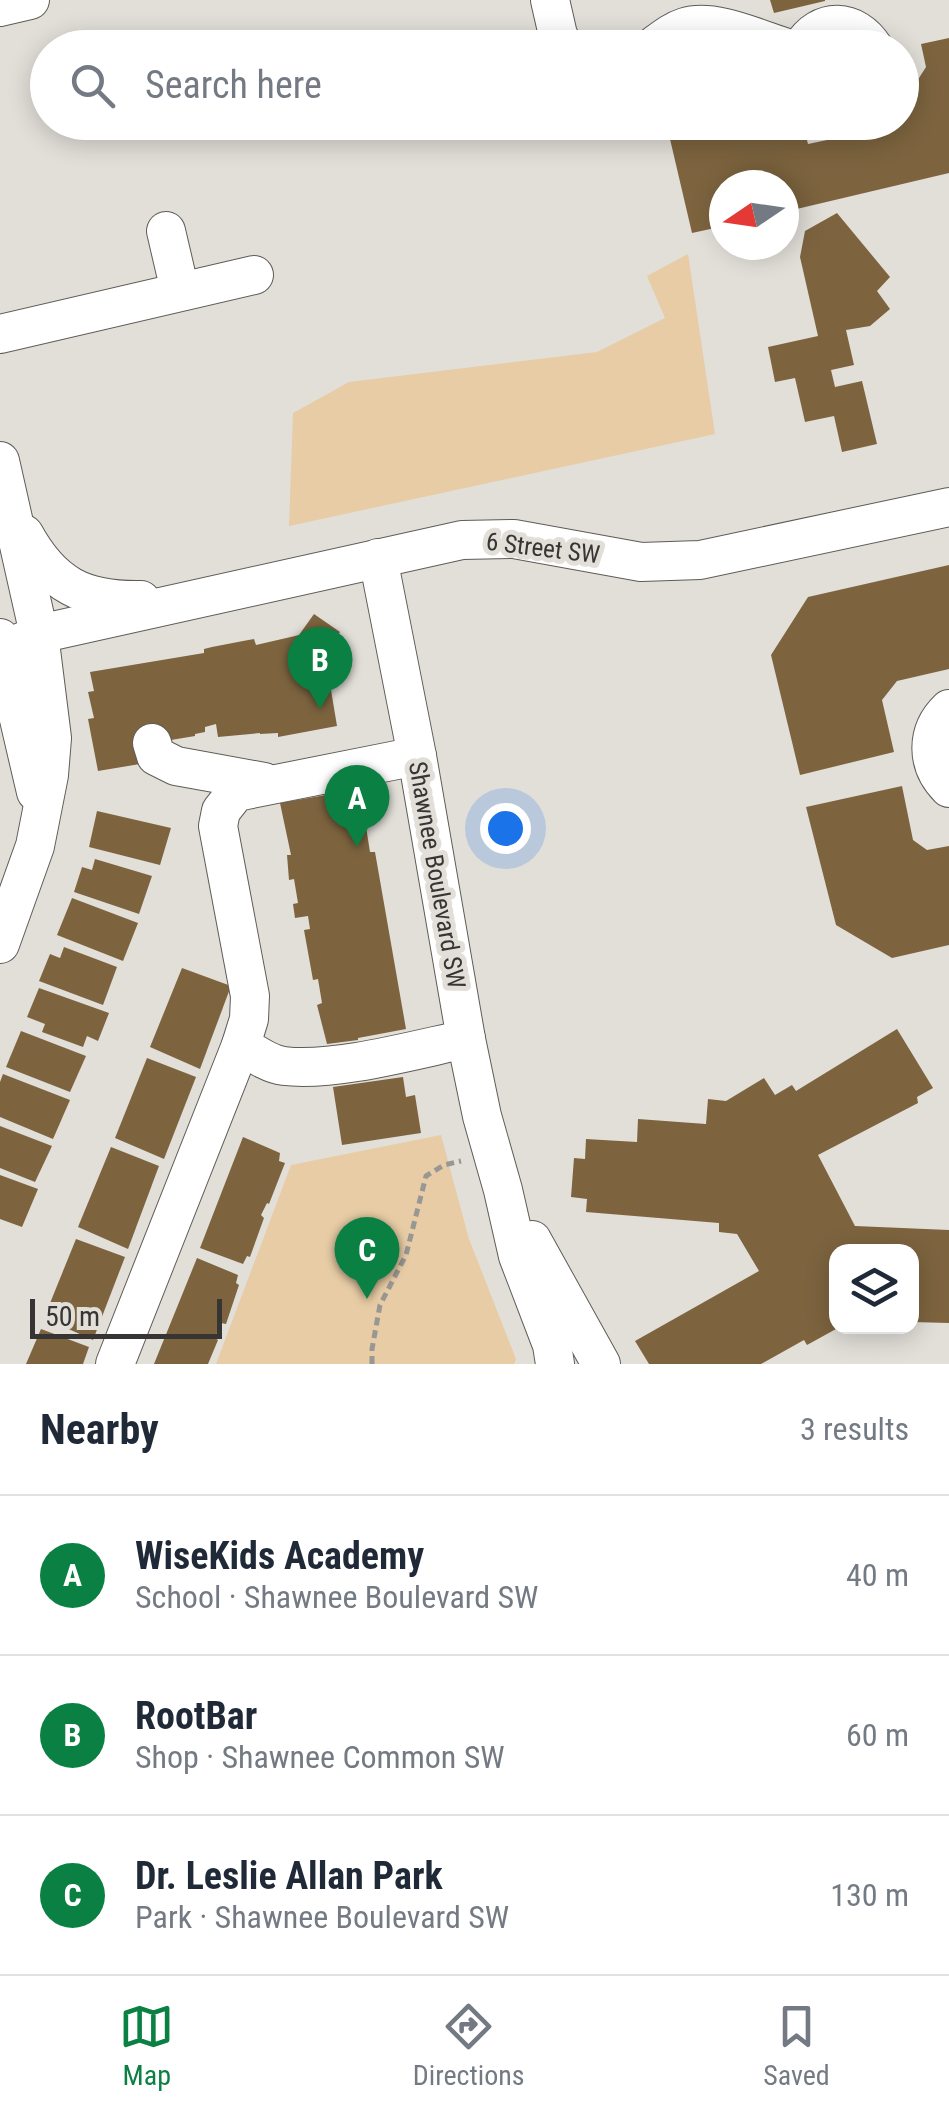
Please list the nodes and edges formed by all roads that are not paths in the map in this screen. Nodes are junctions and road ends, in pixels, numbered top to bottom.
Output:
1 (30, 0) edge
2 (550, 0) edge
3 (0, 7) edge
4 (557, 30) edge
5 (679, 30) edge
6 (731, 30) edge
7 (817, 30) edge
8 (858, 30) edge
9 (166, 231) dead end
10 (254, 275) dead end
11 (180, 291) junction
12 (0, 334) edge
13 (2, 468) edge
14 (949, 507) edge
15 (378, 558) junction
16 (243, 588) junction
17 (13, 643) edge
18 (949, 709) edge
19 (152, 743) dead end
20 (417, 756) junction
21 (277, 784) junction
22 (949, 788) edge
23 (0, 944) edge
24 (466, 1040) junction
25 (241, 1045) junction
26 (503, 1190) junction
27 (114, 1364) edge
28 (555, 1364) edge
29 (602, 1364) edge

1 - 3 street
2 - 4 street
5 - 6 street
7 - 8 street
9 - 11 street
10 - 11 street
11 - 12 street
13 - 16 street
13 - 17 street
14 - 15 street, 6 Street SW
15 - 16 street, 6 Street SW
15 - 20 street, Shawnee Boulevard SW
16 - 17 street, 6 Street SW
17 - 23 street
18 - 22 street
19 - 21 street
20 - 21 street
20 - 24 street, Shawnee Boulevard SW
21 - 25 street
24 - 25 street
24 - 26 street, Shawnee Boulevard SW
25 - 27 street
26 - 28 street, Shawnee Boulevard SW
26 - 29 street, Shawnee Boulevard SW

